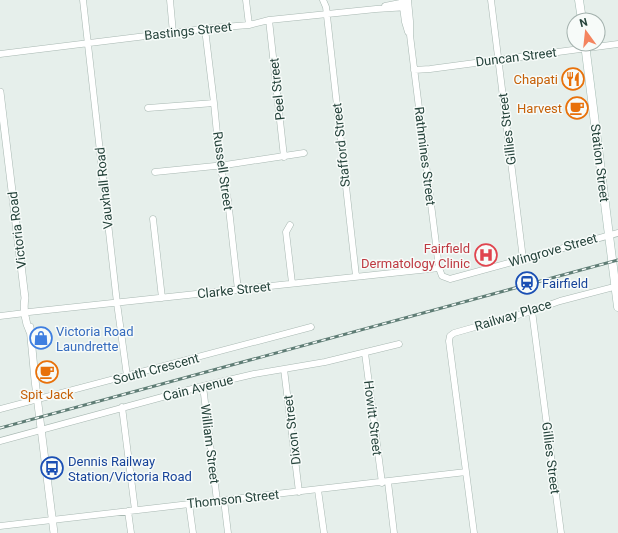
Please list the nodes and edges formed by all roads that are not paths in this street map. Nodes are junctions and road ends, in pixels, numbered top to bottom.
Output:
1 (82, 0) edge
2 (170, 0) edge
3 (246, 0) edge
4 (323, 0) edge
5 (491, 0) edge
6 (579, 0) edge
7 (405, 3) edge
8 (581, 12) edge
9 (325, 15) junction
10 (269, 20) junction
11 (249, 25) junction
12 (205, 29) junction
13 (173, 33) junction
14 (88, 42) junction
15 (618, 44) edge
16 (606, 45) edge
17 (566, 49) edge
18 (586, 52) edge
19 (0, 54) edge
20 (499, 60) junction
21 (414, 70) junction
22 (0, 92) edge
23 (214, 102) junction
24 (148, 108) dead end
25 (304, 153) dead end
26 (284, 157) junction
27 (220, 165) junction
28 (155, 172) dead end
29 (153, 219) dead end
30 (290, 225) dead end
31 (618, 233) edge
32 (609, 235) junction
33 (523, 259) junction
34 (439, 268) junction
35 (356, 276) junction
36 (442, 276) joint
37 (292, 284) junction
38 (617, 286) edge
39 (238, 290) junction
40 (162, 298) junction
41 (117, 303) junction
42 (618, 306) edge
43 (532, 311) junction
44 (27, 312) junction
45 (0, 316) edge
46 (311, 327) dead end
47 (399, 344) dead end
48 (365, 353) junction
49 (284, 369) junction
50 (127, 376) junction
51 (203, 386) junction
52 (38, 400) junction
53 (122, 407) junction
54 (0, 409) edge
55 (42, 430) junction
56 (0, 441) edge
57 (466, 472) junction
58 (385, 482) junction
59 (318, 490) junction
60 (299, 492) junction
61 (224, 500) junction
62 (217, 501) junction
63 (189, 504) junction
64 (135, 510) junction
65 (128, 511) junction
66 (52, 519) junction
67 (0, 526) edge
68 (54, 533) edge
69 (131, 533) edge
70 (193, 533) edge
71 (228, 533) edge
72 (324, 533) edge
73 (394, 533) edge
74 (474, 533) edge
75 (561, 533) edge

1 - 14 street, Vauxhall Road
2 - 13 street
3 - 11 street
4 - 9 street, Stafford Street
5 - 20 street, Gillies Street
6 - 8 main road
7 - 9 street, Bastings Street
7 - 21 street, Rathmines Street
9 - 10 street, Bastings Street
9 - 35 street, Stafford Street
10 - 11 street, Bastings Street
10 - 26 street, Peel Street
11 - 12 street, Bastings Street
12 - 13 street, Bastings Street
12 - 23 street, Russell Street
13 - 14 street, Bastings Street
14 - 19 street, Bastings Street
14 - 41 street, Vauxhall Road
15 - 16 street, Duncan Street
17 - 20 street, Duncan Street
18 - 32 main road, Station Street
20 - 21 street, Duncan Street
20 - 33 street, Gillies Street
21 - 34 street, Rathmines Street
22 - 44 street, Victoria Road
23 - 24 street
23 - 27 street, Russell Street
25 - 26 street
26 - 27 street
27 - 28 street
27 - 39 street, Russell Street
29 - 40 street
30 - 37 street
31 - 32 street, Wingrove Street
32 - 33 street, Wingrove Street
32 - 38 main road, Station Street
33 - 36 street, Wingrove Street
34 - 35 street, Clarke Street
34 - 36 street, Rathmines Street
35 - 37 street, Clarke Street
37 - 39 street, Clarke Street
38 - 42 main road, Station Street
38 - 43 street, Railway Place
39 - 40 street, Clarke Street
40 - 41 street, Clarke Street
41 - 44 street, Clarke Street
41 - 50 street, Vauxhall Road
43 - 57 street, Railway Place
43 - 75 street, Gillies Street
44 - 45 street, Clarke Street
44 - 52 street, Victoria Road
46 - 50 street, South Crescent
47 - 48 street, Cain Avenue
48 - 49 street, Cain Avenue
48 - 58 street, Howitt Street
49 - 51 street, Cain Avenue
49 - 60 street, Dixon Street
50 - 52 street, South Crescent
51 - 53 street, Cain Avenue
51 - 62 street, William Street
52 - 54 street, South Crescent
52 - 55 street, Victoria Road
53 - 55 street, Cain Avenue
53 - 64 street
55 - 56 street, Cain Avenue
55 - 66 street, Victoria Road
57 - 58 street, Thomson Street
57 - 74 street
58 - 59 street, Thomson Street
58 - 73 street, Howitt Street
59 - 60 street, Thomson Street
59 - 72 street
60 - 61 street, Thomson Street
61 - 62 street, Thomson Street
61 - 71 street
62 - 63 street, Thomson Street
63 - 64 street, Thomson Street
63 - 70 street
64 - 65 street, Thomson Street
65 - 66 street, Thomson Street
65 - 69 street
66 - 67 street, Thomson Street
66 - 68 street, Victoria Road

